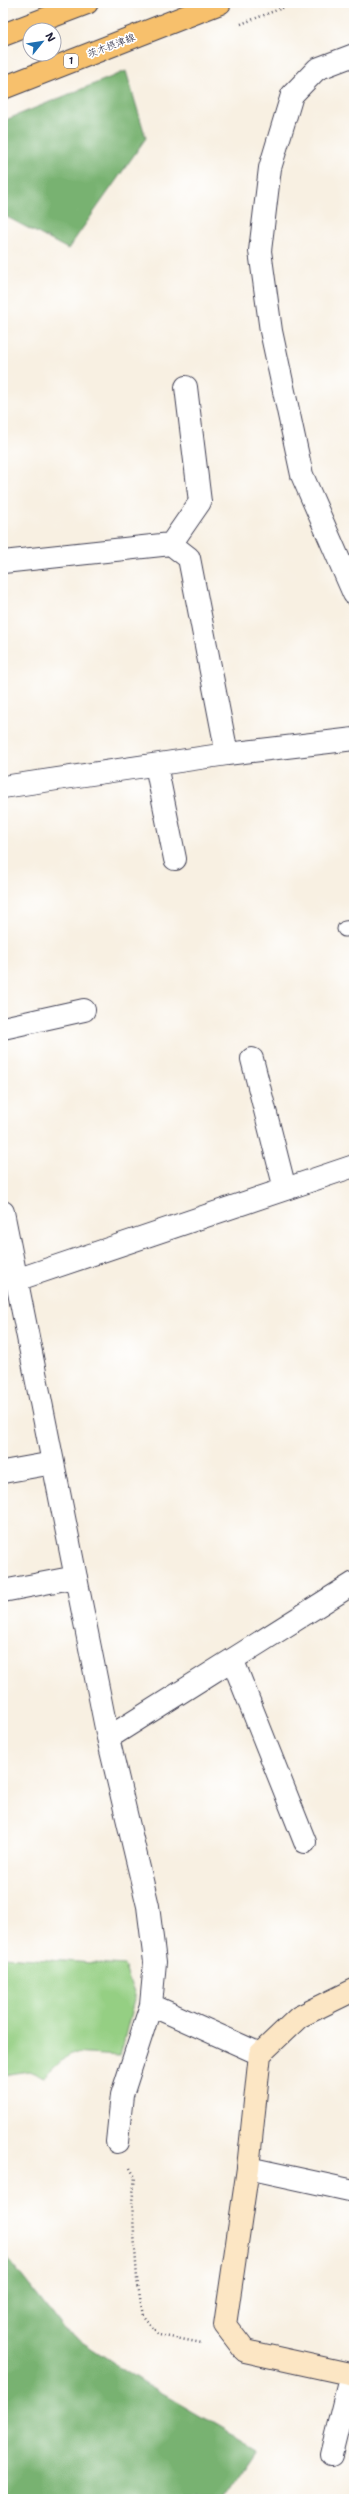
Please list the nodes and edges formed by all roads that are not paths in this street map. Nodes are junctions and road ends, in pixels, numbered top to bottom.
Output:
1 (87, 3) edge
2 (220, 3) edge
3 (3, 35) edge
4 (354, 55) edge
5 (3, 88) edge
6 (186, 387) dead end
7 (170, 544) junction
8 (3, 562) edge
9 (354, 594) edge
10 (354, 739) edge
11 (227, 754) junction
12 (156, 764) junction
13 (3, 787) edge
14 (175, 859) dead end
15 (84, 1010) dead end
16 (3, 1028) edge
17 (252, 1059) dead end
18 (354, 1166) edge
19 (285, 1189) junction
20 (3, 1212) edge
21 (16, 1280) junction
22 (53, 1464) junction
23 (3, 1472) edge
24 (76, 1577) junction
25 (354, 1583) edge
26 (3, 1592) edge
27 (233, 1661) junction
28 (108, 1738) junction
29 (305, 1842) dead end
30 (354, 1990) edge
31 (152, 2004) junction
32 (260, 2054) junction
33 (117, 2142) road end
34 (248, 2168) junction
35 (354, 2191) edge
36 (352, 2375) edge
37 (332, 2455) dead end

1 - 3 main road
2 - 5 main road, 茨木摂津線 / 1
4 - 9 street
6 - 7 street
7 - 8 street
7 - 11 street
10 - 11 street
11 - 12 street
12 - 13 street
12 - 14 street
15 - 16 street
17 - 19 street
18 - 19 street
19 - 21 street
20 - 21 street
21 - 22 street
22 - 23 street
22 - 24 street
24 - 26 street
24 - 28 street
25 - 27 street
27 - 28 street
27 - 29 street
28 - 31 street
30 - 32 street
31 - 32 street
31 - 33 street
32 - 34 street
34 - 35 street
34 - 36 street
36 - 37 street

